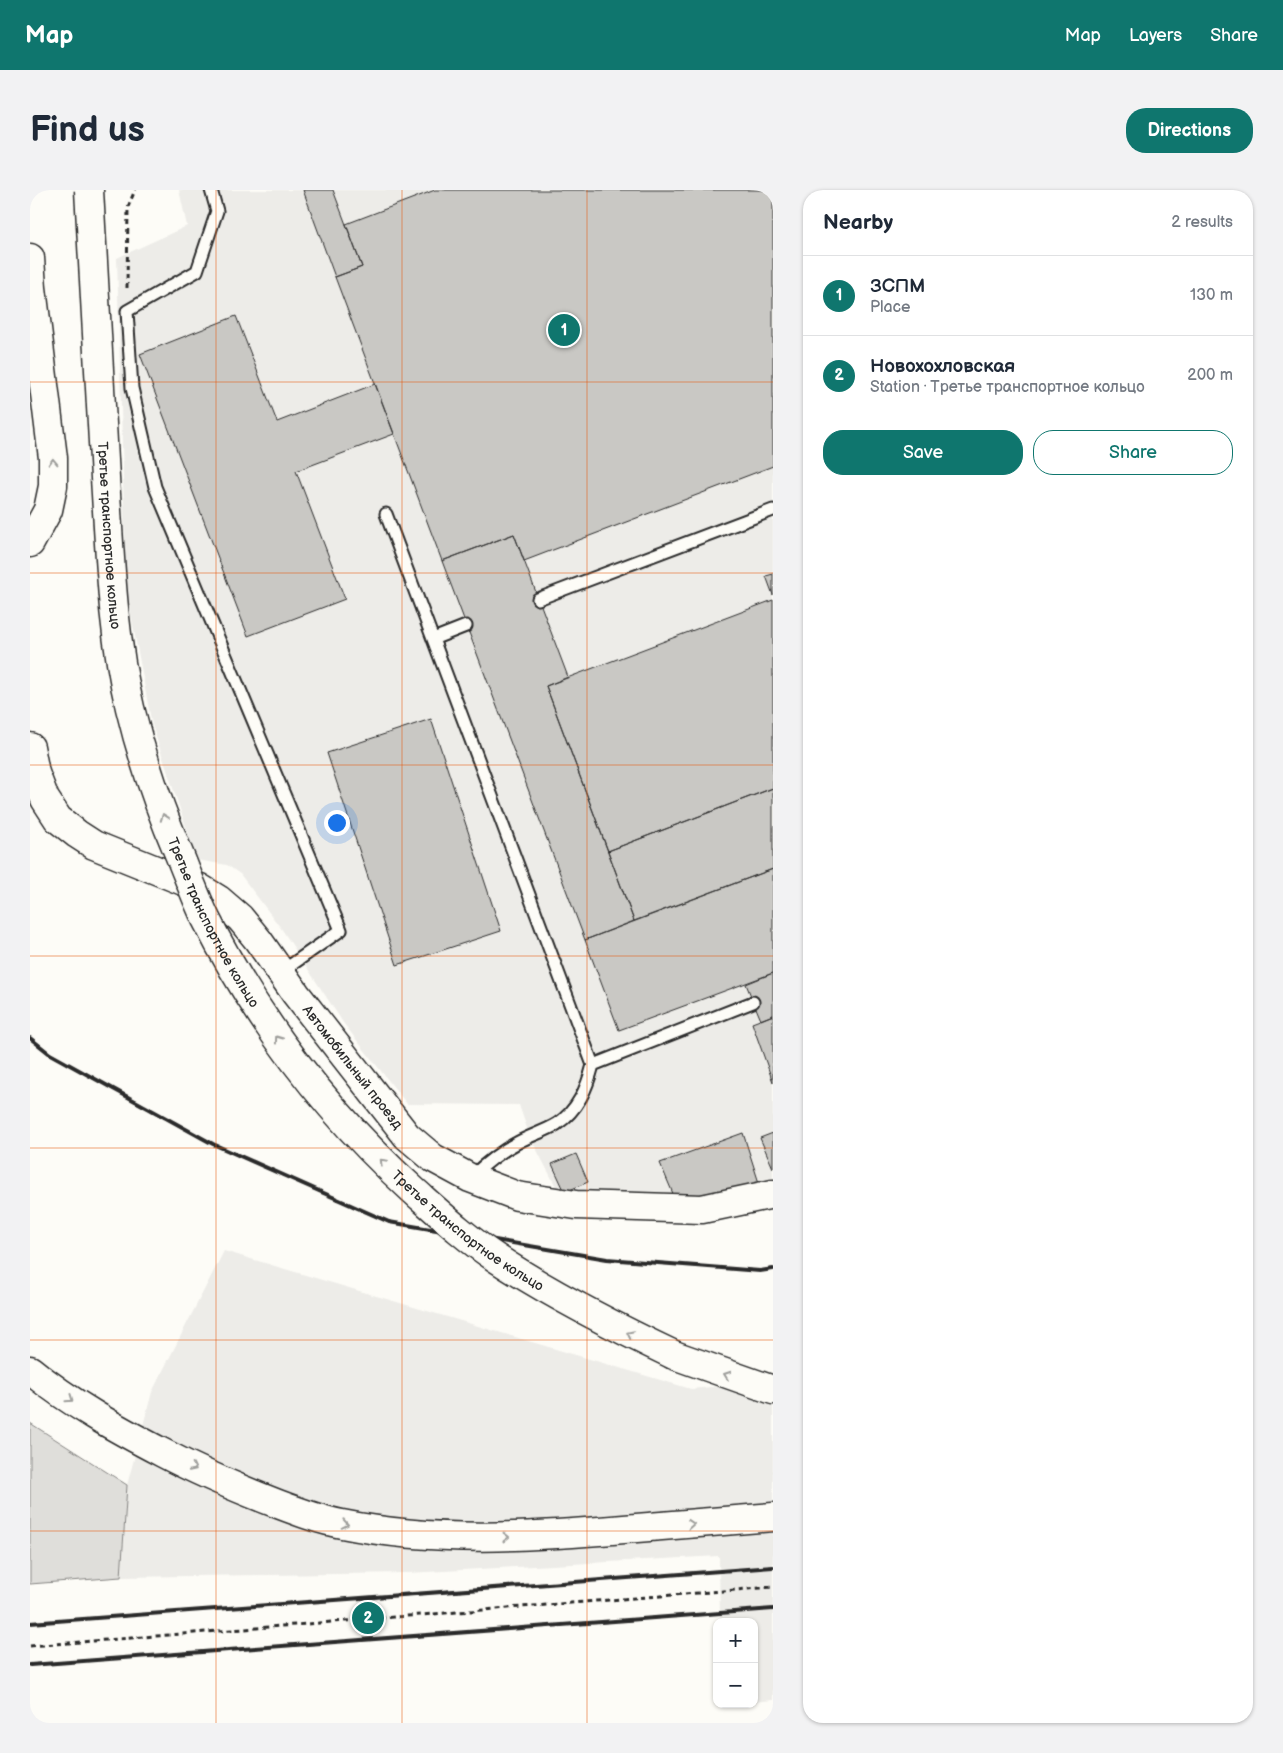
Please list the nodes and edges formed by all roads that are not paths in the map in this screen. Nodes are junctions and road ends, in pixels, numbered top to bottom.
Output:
1 (89, 190) edge
2 (211, 190) edge
3 (30, 258) edge
4 (48, 510) junction
5 (773, 510) edge
6 (386, 514) dead end
7 (30, 543) edge
8 (30, 557) edge
9 (538, 599) dead end
10 (466, 626) dead end
11 (433, 639) junction
12 (30, 747) edge
13 (281, 972) junction
14 (753, 1002) dead end
15 (593, 1065) junction
16 (470, 1178) junction
17 (773, 1194) edge
18 (30, 1370) edge
19 (773, 1390) edge
20 (773, 1517) edge

19 -> 1 main road, Третье транспортное кольцо, bridge
2 - 13 lane
4 -> 3 main road
4 - 7 main road
4 - 8 main road
5 - 9 lane
6 - 11 lane
10 - 11 lane
11 - 15 lane
12 - 13 main road, Автомобильный проезд
13 - 16 main road, Автомобильный проезд
14 - 15 lane
15 - 16 lane
16 - 17 main road, Автомобильный проезд
18 -> 20 main road

